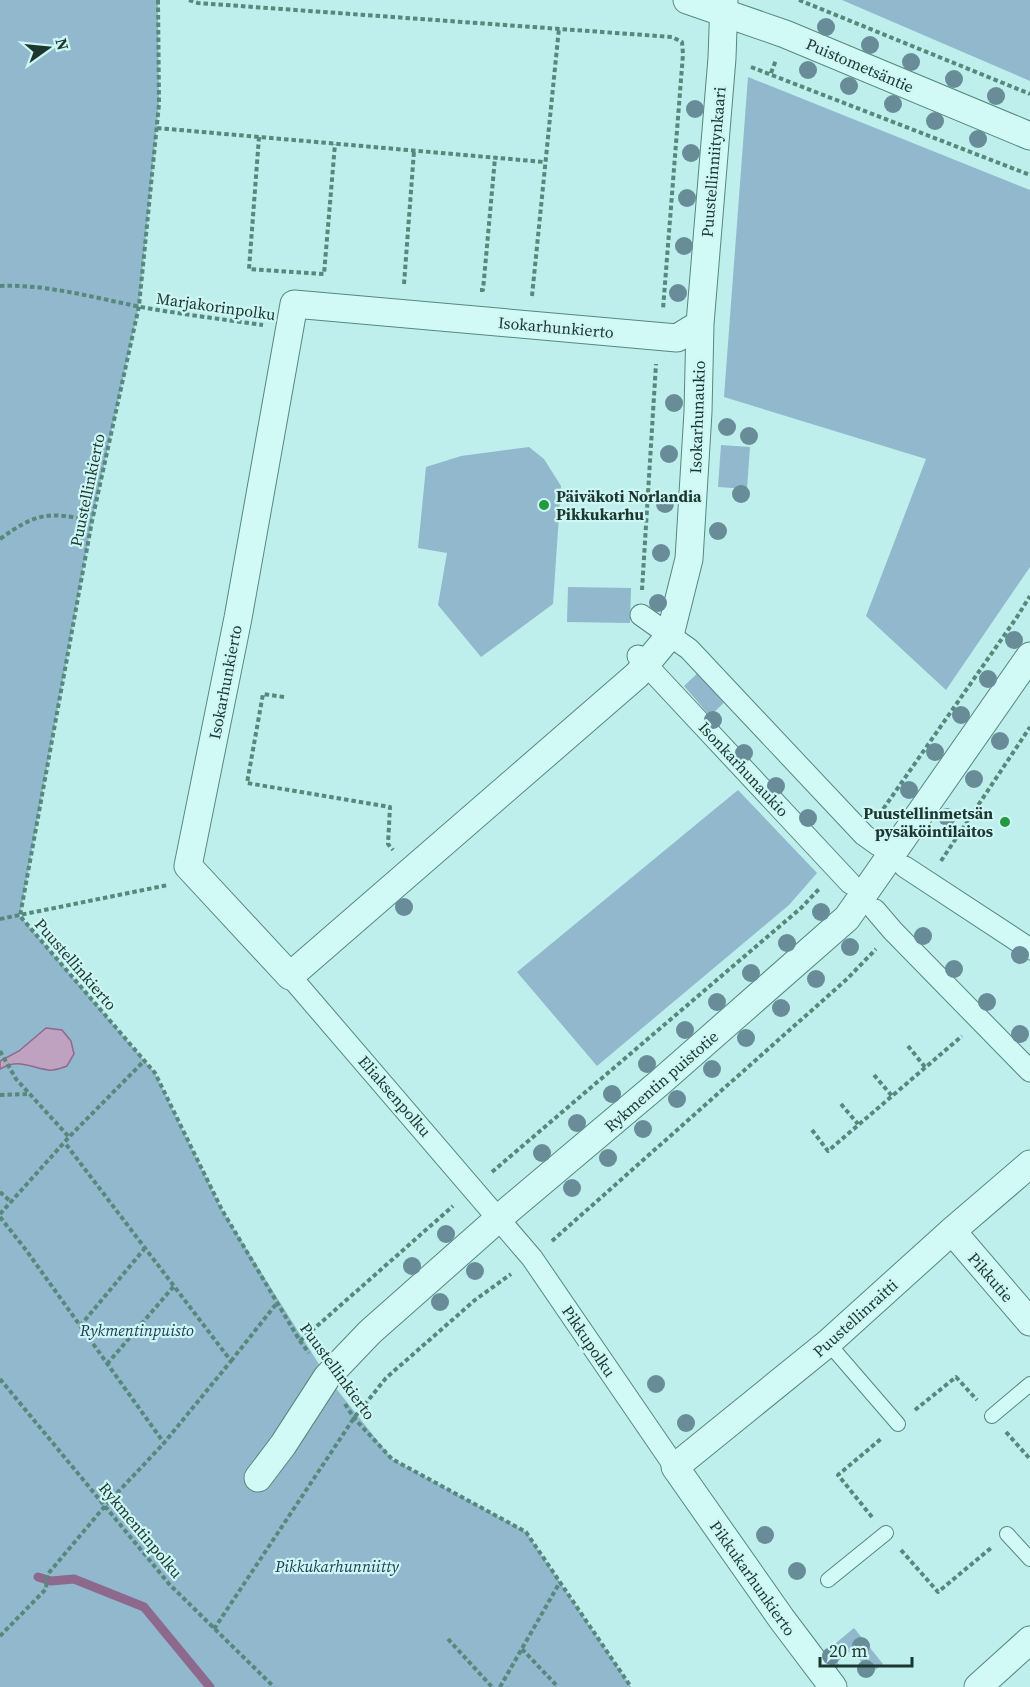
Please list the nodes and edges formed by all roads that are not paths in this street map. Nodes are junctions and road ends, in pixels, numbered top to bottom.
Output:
1 (687, 0) edge
2 (724, 6) edge
3 (1030, 136) edge
4 (700, 324) junction
5 (641, 615) dead end
6 (670, 636) junction
7 (1030, 656) edge
8 (640, 665) junction
9 (871, 840) road end
10 (905, 867) dead end
11 (844, 876) road end
12 (874, 910) dead end
13 (1030, 949) edge
14 (290, 976) junction
15 (1030, 1071) edge
16 (1030, 1164) edge
17 (499, 1218) junction
18 (952, 1231) junction
19 (1030, 1322) edge
20 (828, 1343) junction
21 (1030, 1384) edge
22 (992, 1416) road end
23 (898, 1424) road end
24 (675, 1467) junction
25 (258, 1478) dead end
26 (886, 1533) road end
27 (1007, 1534) road end
28 (1030, 1559) edge
29 (828, 1580) dead end
30 (1030, 1640) edge
31 (833, 1687) edge
32 (978, 1687) edge

1 - 2 street, Puistometsäntie
2 - 3 street, Puistometsäntie
2 - 4 street, Puustellinniitynkaari
4 - 6 street, Isokarhunaukio
4 - 14 street, Isokarhunkierto
5 - 6 street
6 - 8 street, Isokarhunaukio
6 - 9 street
7 - 17 street, Rykmentin puistotie
8 - 11 street, Isonkarhunaukio
8 - 14 street
10 - 13 street
12 - 15 street
14 - 17 street, Eliaksenpolku
16 - 18 street, Puustellinraitti
17 - 24 street, Pikkupolku
17 - 25 street, Rykmentin puistotie
18 - 19 street, Pikkutie
18 - 20 street, Puustellinraitti
20 - 23 lane
20 - 24 street, Puustellinraitti
21 - 22 lane
24 - 31 street, Pikkukarhunkierto
26 - 29 lane
27 - 28 lane
30 - 32 street

